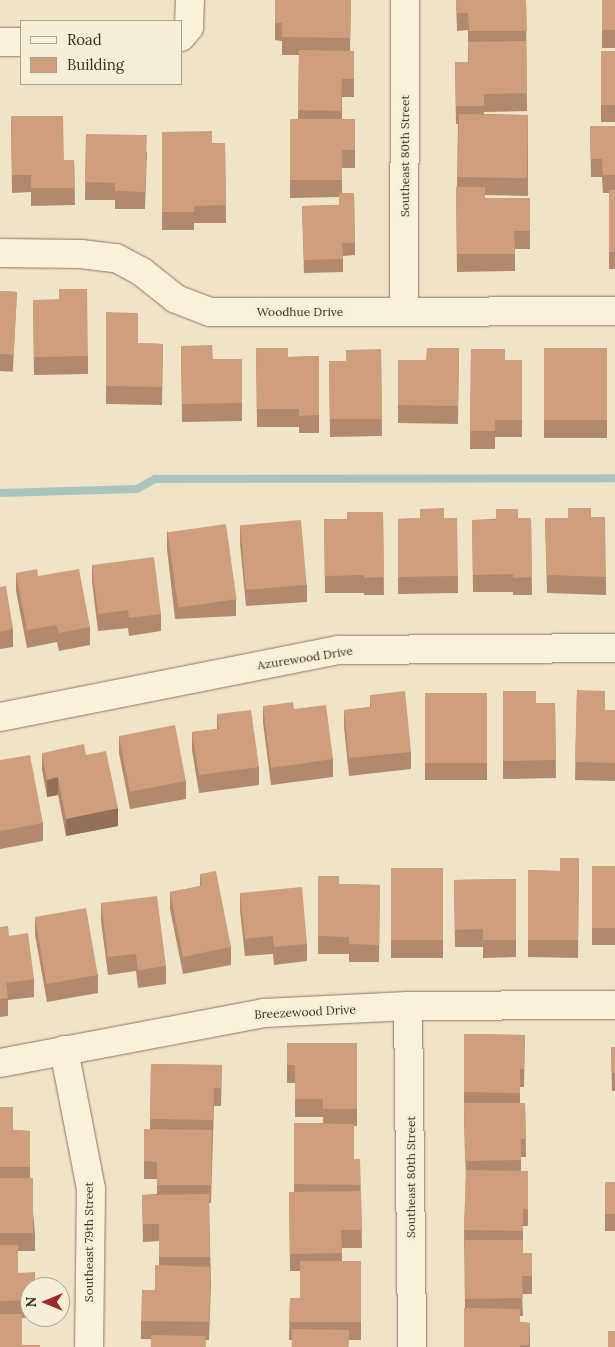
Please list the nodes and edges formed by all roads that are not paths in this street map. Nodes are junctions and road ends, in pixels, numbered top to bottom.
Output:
1 (190, 0) edge
2 (406, 0) edge
3 (182, 36) edge
4 (0, 42) edge
5 (20, 42) edge
6 (0, 253) edge
7 (615, 311) edge
8 (404, 312) junction
9 (615, 648) edge
10 (0, 717) edge
11 (615, 1004) edge
12 (408, 1006) junction
13 (64, 1050) junction
14 (0, 1063) edge
15 (89, 1347) edge
16 (412, 1347) edge

1 - 3 street
2 - 8 street, Southeast 80th Street
4 - 5 street
6 - 8 street, Woodhue Drive
7 - 8 street, Woodhue Drive
9 - 10 street, Azurewood Drive
11 - 12 street, Breezewood Drive
12 - 13 street, Breezewood Drive
12 - 16 street, Southeast 80th Street
13 - 14 street, Breezewood Drive
13 - 15 street, Southeast 79th Street

